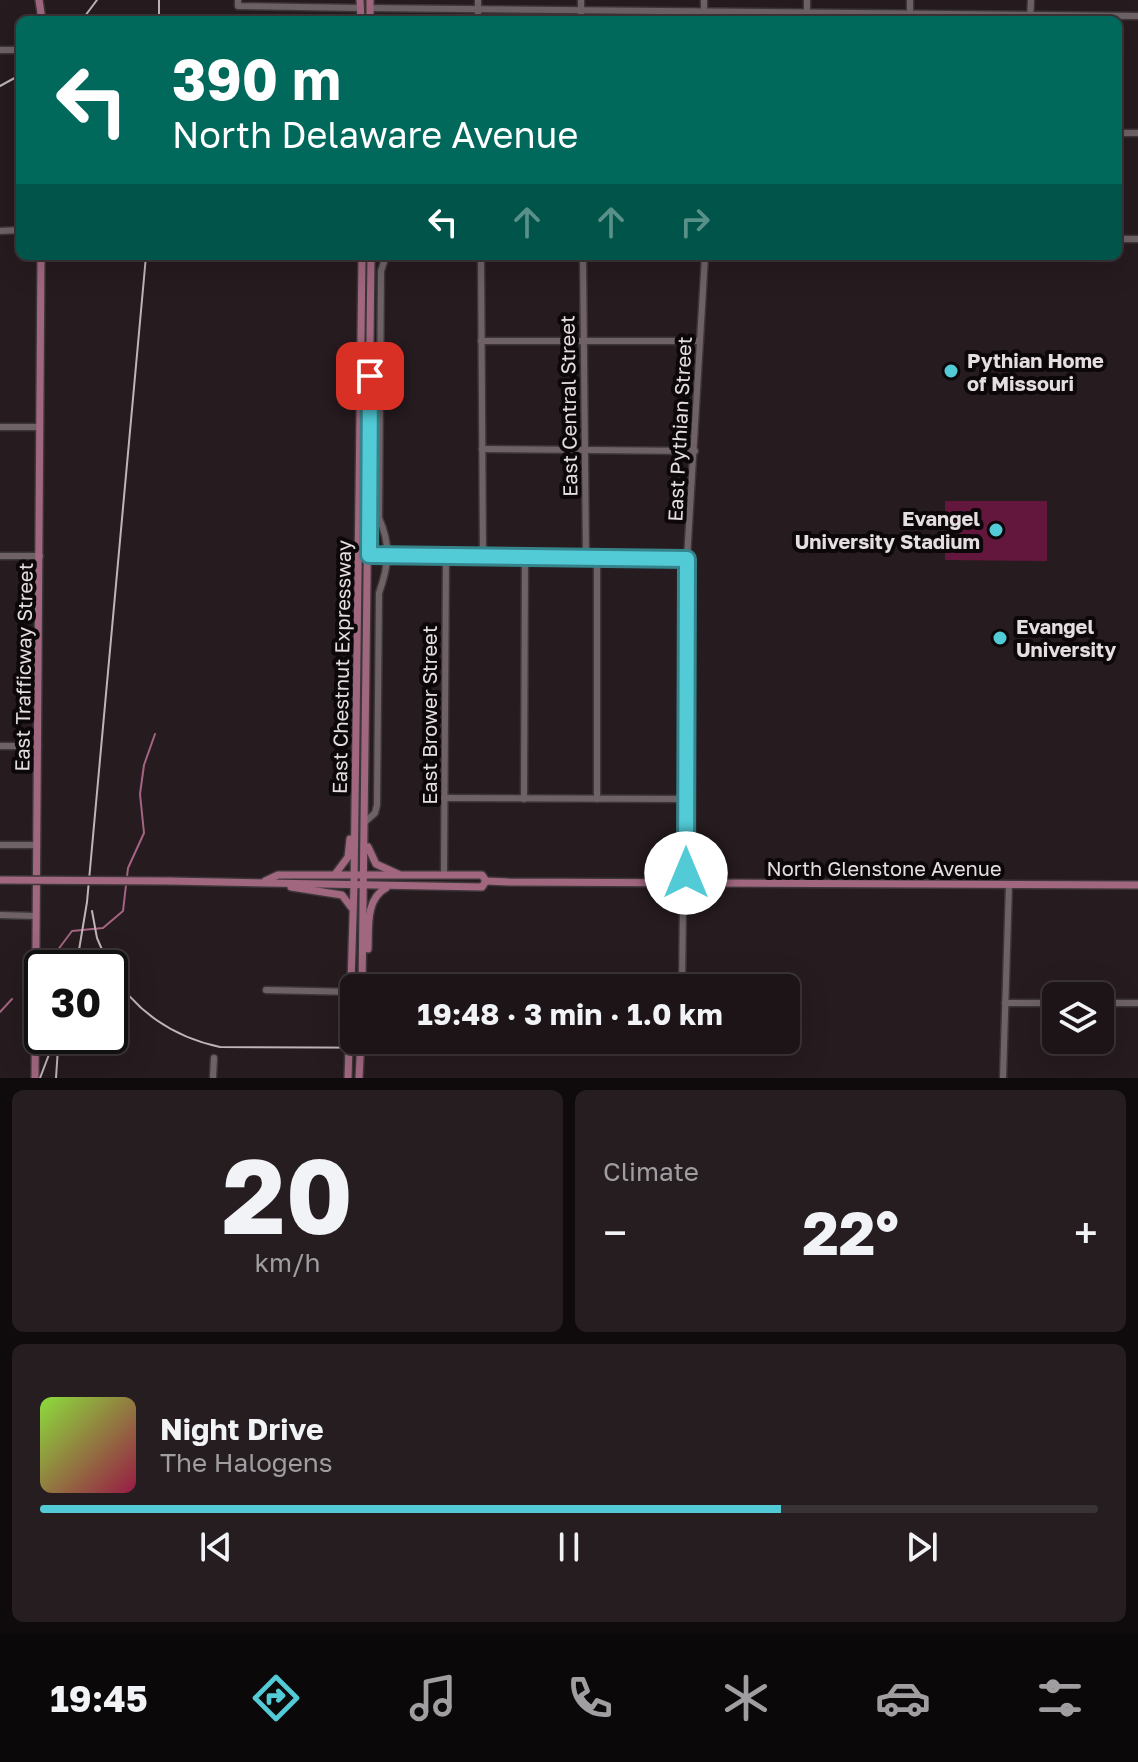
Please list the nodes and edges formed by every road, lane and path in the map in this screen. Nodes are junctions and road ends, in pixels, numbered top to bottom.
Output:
1 (478, 0) edge
2 (581, 0) edge
3 (704, 0) edge
4 (807, 0) edge
5 (238, 3) edge
6 (360, 4) edge
7 (370, 4) edge
8 (478, 9) junction
9 (581, 10) junction
10 (704, 11) junction
11 (478, 16) edge
12 (581, 16) edge
13 (704, 16) edge
14 (807, 16) edge
15 (41, 260) edge
16 (362, 260) edge
17 (371, 260) edge
18 (385, 260) edge
19 (481, 260) edge
20 (583, 260) edge
21 (705, 260) edge
22 (481, 341) junction
23 (700, 341) junction
24 (583, 342) junction
25 (0, 427) edge
26 (40, 427) junction
27 (482, 449) junction
28 (584, 451) junction
29 (695, 451) junction
30 (359, 555) junction
31 (369, 555) junction
32 (388, 555) junction
33 (0, 556) edge
34 (40, 556) junction
35 (446, 556) junction
36 (483, 556) junction
37 (586, 556) junction
38 (525, 557) junction
39 (597, 557) junction
40 (687, 559) junction
41 (0, 746) edge
42 (38, 746) junction
43 (356, 757) junction
44 (444, 798) junction
45 (524, 799) junction
46 (597, 799) junction
47 (686, 799) junction
48 (366, 821) junction
49 (366, 834) junction
50 (0, 845) edge
51 (37, 845) junction
52 (399, 874) junction
53 (444, 874) junction
54 (327, 875) junction
55 (354, 875) junction
56 (365, 875) junction
57 (0, 880) edge
58 (265, 881) junction
59 (486, 881) junction
60 (686, 883) junction
61 (280, 884) junction
62 (354, 885) junction
63 (1009, 885) junction
64 (1138, 885) edge
65 (365, 886) junction
66 (392, 886) junction
67 (353, 913) junction
68 (0, 915) edge
69 (36, 916) junction
70 (352, 974) edge
71 (363, 974) edge
72 (364, 974) edge
73 (683, 974) edge
74 (266, 990) dead end
75 (340, 992) edge
76 (1005, 1003) junction
77 (1042, 1003) edge
78 (1114, 1003) edge
79 (1138, 1003) edge
80 (349, 1054) edge
81 (360, 1054) edge
82 (214, 1058) dead end
83 (35, 1078) edge
84 (213, 1078) edge
85 (348, 1078) edge
86 (359, 1078) edge
87 (1003, 1078) edge

1 - 8 street
2 - 9 street
3 - 10 street
4 - 14 street
5 - 6 street
7 - 8 street
8 - 9 street
8 - 11 street
9 - 10 street
9 - 12 street
10 - 13 street
10 - 14 street
15 - 26 main road, East Trafficway Street
16 - 30 main road, East Chestnut Expressway
17 - 31 main road, East Chestnut Expressway
18 - 32 street
19 - 22 street
20 - 24 street, East Central Street
21 - 23 street, East Pythian Street
22 - 24 street
22 - 27 street
23 - 24 street
23 - 29 street, East Pythian Street
24 - 28 street, East Central Street
25 - 26 street
26 - 34 main road, East Trafficway Street
27 - 28 street
27 - 36 street
28 - 29 street
28 - 37 street, East Central Street
29 - 40 street, East Pythian Street
30 - 31 street
30 - 43 main road, East Chestnut Expressway
31 - 32 street
31 - 48 main road, East Chestnut Expressway
32 - 35 street
32 - 48 street
33 - 34 street
34 - 42 main road, East Trafficway Street
35 - 36 street
35 - 44 street, East Brower Street
36 - 38 street
37 - 38 street
37 - 39 street
38 - 45 street
39 - 40 street
39 - 46 street
40 - 47 street, East Pythian Street
41 - 42 street
42 - 51 main road, East Trafficway Street
43 - 54 main road
43 - 55 main road, East Chestnut Expressway
44 - 45 street
44 - 53 street, East Brower Street
45 - 46 street
46 - 47 street
47 - 60 street, East Pythian Street
48 - 49 main road, East Chestnut Expressway
49 - 52 main road
49 - 56 main road, East Chestnut Expressway
50 - 51 street
51 - 69 main road, East Trafficway Street
52 - 53 main road, North Glenstone Avenue
52 - 56 main road, North Glenstone Avenue
53 - 59 main road, North Glenstone Avenue
54 - 55 main road, North Glenstone Avenue
54 - 58 main road, North Glenstone Avenue
55 - 56 main road, North Glenstone Avenue
55 - 62 main road, East Chestnut Expressway
56 - 65 main road, East Chestnut Expressway
57 - 58 main road, North Glenstone Avenue, bridge
58 - 61 main road, North Glenstone Avenue
59 - 60 main road, North Glenstone Avenue
59 - 66 main road, North Glenstone Avenue
60 - 63 main road, North Glenstone Avenue
60 - 73 street, East Pythian Street
61 - 62 main road, North Glenstone Avenue
61 - 67 main road
62 - 65 main road, North Glenstone Avenue
62 - 67 main road, East Chestnut Expressway
63 - 64 main road, North Glenstone Avenue
63 - 76 street
65 - 66 main road, North Glenstone Avenue
65 - 71 main road, East Chestnut Expressway
66 - 72 main road
67 - 70 main road, East Chestnut Expressway
68 - 69 street
69 - 83 main road, East Trafficway Street
74 - 75 street
76 - 77 street
76 - 87 street
78 - 79 street
80 - 85 main road, East Chestnut Expressway
81 - 86 main road
82 - 84 street

